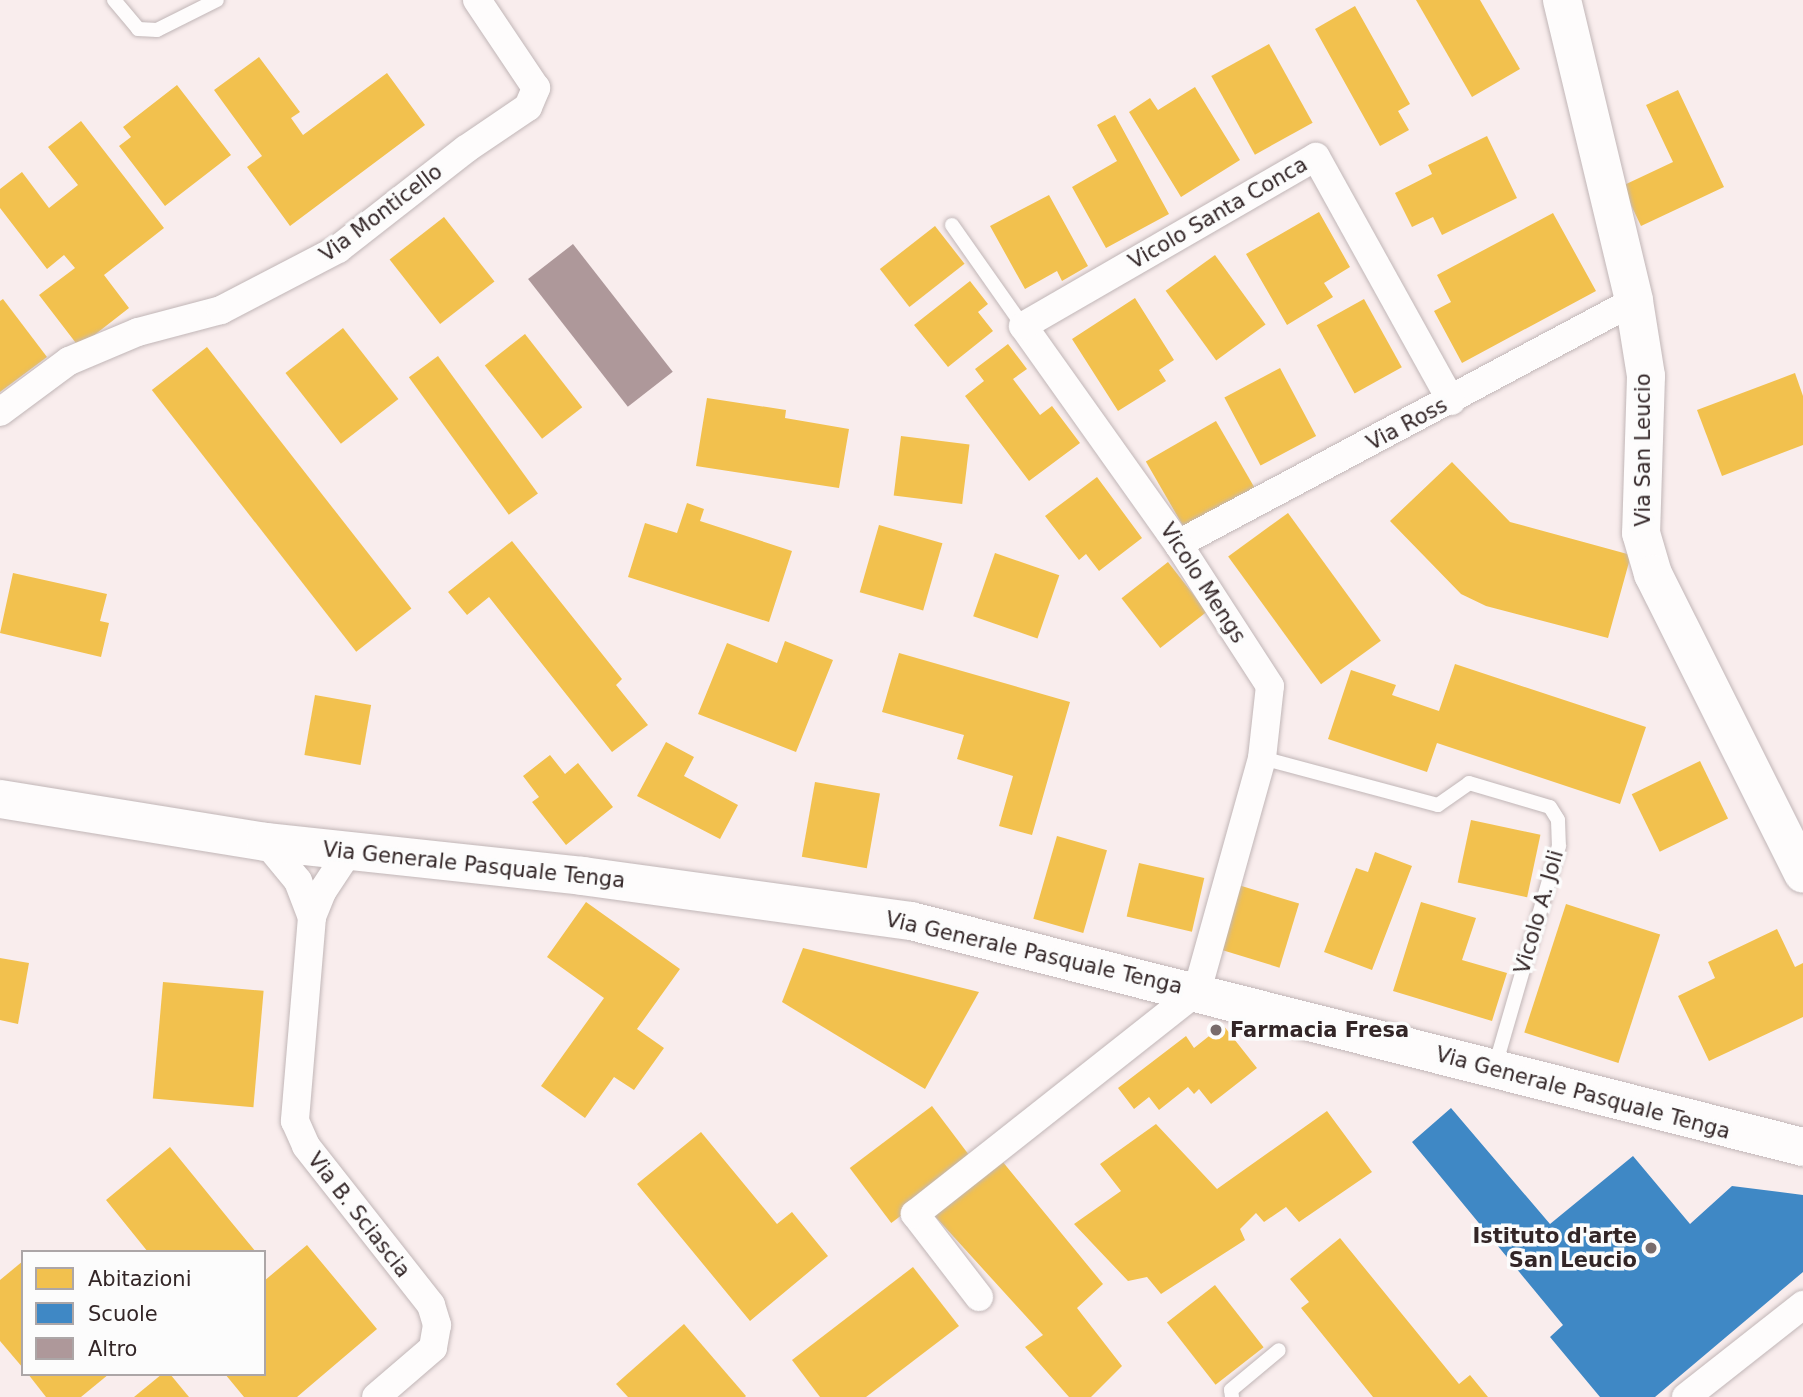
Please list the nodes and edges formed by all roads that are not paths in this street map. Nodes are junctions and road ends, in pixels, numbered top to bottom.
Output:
1 (114, 0) edge
2 (217, 0) edge
3 (477, 0) edge
4 (1562, 0) edge
5 (952, 225) dead end
6 (1634, 301) junction
7 (1023, 326) junction
8 (1451, 401) junction
9 (0, 412) edge
10 (1178, 544) junction
11 (1262, 758) junction
12 (0, 799) edge
13 (266, 842) junction
14 (349, 851) junction
15 (1803, 873) edge
16 (312, 917) junction
17 (1197, 992) junction
18 (1494, 1069) junction
19 (1803, 1147) edge
20 (979, 1297) dead end
21 (1803, 1305) edge
22 (1279, 1350) dead end
23 (376, 1397) edge
24 (1232, 1397) edge
25 (1686, 1397) edge

1 - 2 lane
3 - 9 street, Via Monticello
4 - 6 street, Via San Leucio
5 - 7 lane, Vicolo Mengs
6 - 8 street, Via Ross
6 - 15 street, Via San Leucio
7 - 8 street, Vicolo Santa Conca
7 - 10 street, Vicolo Mengs
8 - 10 street, Via Ross
10 - 11 street, Vicolo Mengs
11 - 17 street, Vicolo Mengs
11 - 18 lane, Vicolo A. Joli
12 - 13 street, Via Generale Pasquale Tenga
13 - 14 street, Via Generale Pasquale Tenga
13 - 16 street
14 - 16 street
14 - 17 street, Via Generale Pasquale Tenga
16 - 23 street, Via B. Sciascia
17 - 18 street, Via Generale Pasquale Tenga
17 - 20 street
18 - 19 street, Via Generale Pasquale Tenga
21 - 25 street
22 - 24 lane

